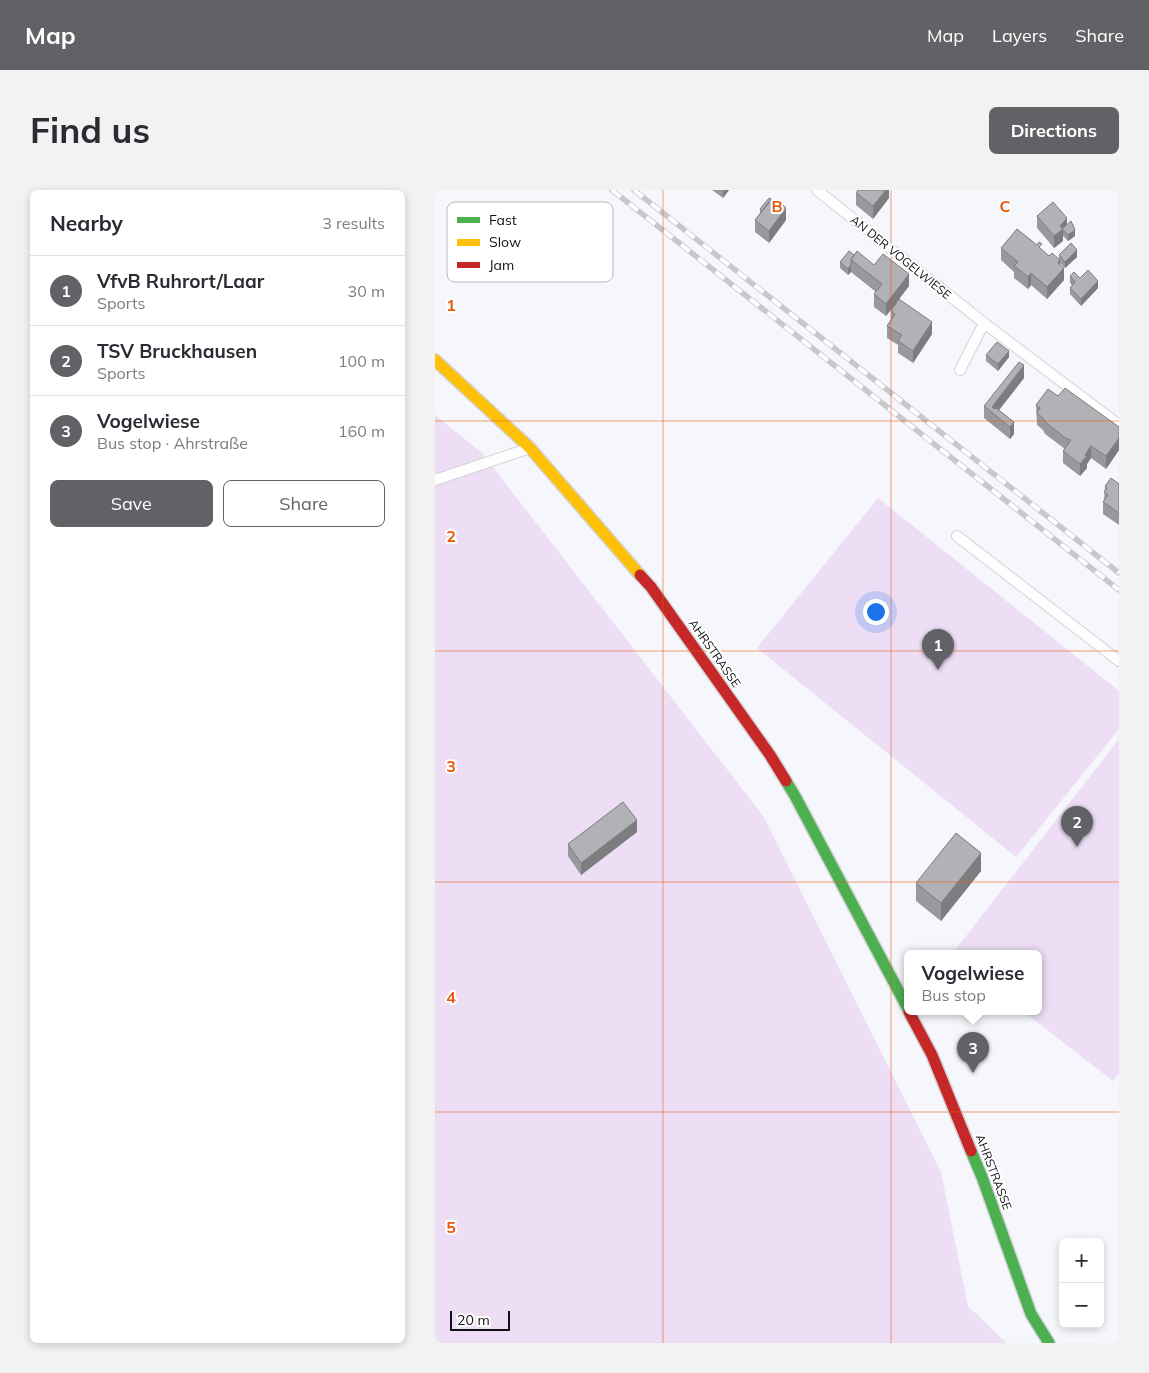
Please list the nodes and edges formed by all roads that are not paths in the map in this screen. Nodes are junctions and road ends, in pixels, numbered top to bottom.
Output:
1 (817, 190) edge
2 (984, 323) junction
3 (435, 360) edge
4 (960, 370) dead end
5 (1119, 424) edge
6 (530, 448) junction
7 (435, 480) edge
8 (957, 536) dead end
9 (1119, 661) edge
10 (904, 1001) edge
11 (912, 1015) edge
12 (1031, 1314) junction
13 (1037, 1343) edge
14 (1049, 1343) edge

1 - 2 lane, AN DER VOGELWIESE
2 - 4 lane
2 - 5 lane, AN DER VOGELWIESE
3 - 6 street, AHRSTRASSE
6 - 7 lane
6 - 10 street, AHRSTRASSE
8 - 9 lane
11 - 12 street, AHRSTRASSE
12 - 13 street
12 - 14 street, AHRSTRASSE

